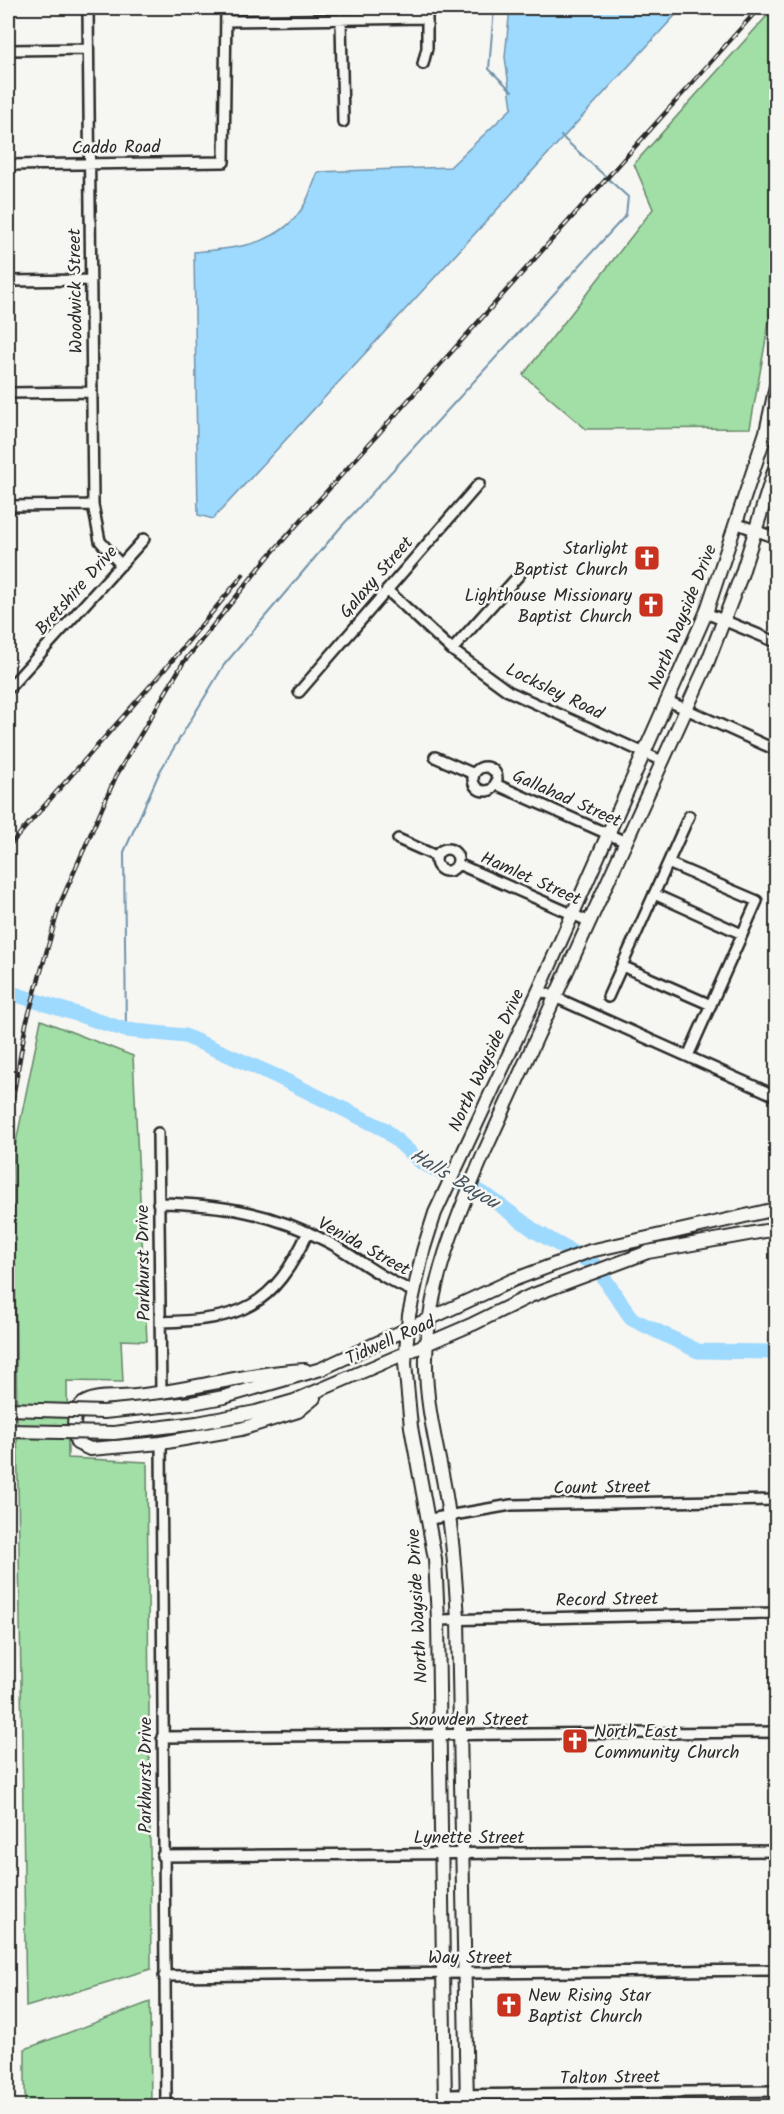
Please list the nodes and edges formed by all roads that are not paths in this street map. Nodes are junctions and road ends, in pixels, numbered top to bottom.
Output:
1 (88, 8) edge
2 (226, 8) edge
3 (426, 13) edge
4 (341, 19) junction
5 (226, 21) junction
6 (88, 49) junction
7 (8, 50) edge
8 (423, 64) dead end
9 (343, 122) dead end
10 (90, 164) junction
11 (8, 165) edge
12 (91, 280) junction
13 (8, 281) edge
14 (777, 386) edge
15 (92, 392) junction
16 (8, 393) edge
17 (772, 434) edge
18 (777, 465) edge
19 (479, 484) dead end
20 (93, 505) junction
21 (8, 506) edge
22 (738, 524) junction
23 (756, 531) junction
24 (777, 538) edge
25 (144, 539) dead end
26 (121, 565) junction
27 (520, 574) dead end
28 (387, 590) junction
29 (706, 613) junction
30 (723, 620) junction
31 (777, 642) edge
32 (452, 650) junction
33 (8, 689) edge
34 (299, 692) dead end
35 (668, 701) junction
36 (685, 709) junction
37 (777, 750) edge
38 (643, 752) junction
39 (435, 757) dead end
40 (662, 761) junction
41 (474, 774) junction
42 (495, 784) junction
43 (689, 816) dead end
44 (607, 833) junction
45 (398, 839) dead end
46 (626, 842) junction
47 (436, 856) junction
48 (668, 863) junction
49 (458, 864) junction
50 (654, 894) junction
51 (572, 914) junction
52 (590, 922) junction
53 (742, 934) junction
54 (622, 966) junction
55 (540, 990) junction
56 (557, 997) junction
57 (608, 998) dead end
58 (711, 1005) junction
59 (688, 1056) junction
60 (777, 1096) edge
61 (158, 1133) dead end
62 (159, 1203) junction
63 (777, 1209) edge
64 (777, 1228) edge
65 (308, 1232) junction
66 (413, 1292) junction
67 (431, 1319) junction
68 (160, 1322) junction
69 (408, 1329) junction
70 (428, 1343) junction
71 (406, 1351) junction
72 (321, 1369) junction
73 (329, 1388) junction
74 (161, 1392) junction
75 (8, 1409) edge
76 (8, 1431) edge
77 (161, 1443) junction
78 (777, 1500) edge
79 (449, 1515) junction
80 (430, 1519) junction
81 (777, 1612) edge
82 (458, 1619) junction
83 (438, 1620) junction
84 (777, 1732) edge
85 (440, 1736) junction
86 (460, 1736) junction
87 (162, 1737) junction
88 (777, 1851) edge
89 (441, 1853) junction
90 (460, 1853) junction
91 (162, 1856) junction
92 (777, 1970) edge
93 (443, 1974) junction
94 (463, 1974) junction
95 (164, 1976) junction
96 (777, 2091) edge
97 (445, 2101) edge
98 (467, 2101) edge
99 (166, 2106) edge

1 - 6 street, Woodwick Street
2 - 5 street
3 - 4 street
3 - 8 street
4 - 5 street
4 - 9 street
5 - 10 street, Caddo Road
6 - 7 street
6 - 10 street, Woodwick Street
10 - 11 street, Caddo Road
10 - 12 street, Woodwick Street
12 - 13 street
12 - 15 street, Woodwick Street
14 - 17 main road, North Wayside Drive
15 - 16 street
15 - 20 street, Woodwick Street
17 - 22 main road, North Wayside Drive
18 - 23 main road, North Wayside Drive
19 - 28 street, Galaxy Street
20 - 21 street
20 - 26 street, Woodwick Street
22 - 23 street
22 - 29 main road, North Wayside Drive
23 - 24 street
23 - 30 main road, North Wayside Drive
25 - 26 street, Bretshire Drive
26 - 33 street, Bretshire Drive
27 - 32 street
28 - 32 street, Locksley Road
28 - 34 street, Galaxy Street
29 - 30 street
29 - 35 main road, North Wayside Drive
30 - 31 street
30 - 36 main road, North Wayside Drive
32 - 38 street, Locksley Road
35 - 36 street
35 - 38 main road, North Wayside Drive
36 - 37 street
36 - 40 main road, North Wayside Drive
38 - 40 street, Locksley Road
38 - 44 main road, North Wayside Drive
39 - 41 street, Gallahad Street
40 - 46 main road, North Wayside Drive
41 - 42 street, Gallahad Street
41 - 42 street, Gallahad Street
42 - 44 street, Gallahad Street
43 - 48 street
44 - 46 street, Gallahad Street
44 - 51 main road, North Wayside Drive
45 - 47 street, Hamlet Street
46 - 52 main road, North Wayside Drive
47 - 49 street, Hamlet Street
47 - 49 street, Hamlet Street
48 - 50 street
48 - 53 street
49 - 51 street, Hamlet Street
50 - 53 street
50 - 54 street
51 - 52 street, Hamlet Street
51 - 55 main road, North Wayside Drive
52 - 56 main road, North Wayside Drive
53 - 58 street
54 - 57 street
54 - 58 street
55 - 56 street
55 - 66 main road, North Wayside Drive
56 - 59 street
56 - 67 main road, North Wayside Drive
58 - 59 street
59 - 60 street
61 - 62 street, Parkhurst Drive
62 - 65 street, Venida Street
62 - 68 street, Parkhurst Drive
63 - 67 main road, Tidwell Road
64 - 70 main road, Tidwell Road
65 - 66 street, Venida Street
65 - 68 street
66 - 69 main road, North Wayside Drive
67 - 69 main road, Tidwell Road
67 - 70 main road, North Wayside Drive
68 - 74 street, Parkhurst Drive
69 - 71 main road, North Wayside Drive
69 - 72 main road, Tidwell Road
70 - 71 main road, Tidwell Road
70 - 79 main road, North Wayside Drive
71 - 73 main road, Tidwell Road
71 - 80 main road, North Wayside Drive
72 - 74 main road
72 - 75 main road, Tidwell Road, bridge
73 - 76 main road, Tidwell Road, bridge
73 - 77 main road
74 - 77 main road
77 - 87 street, Parkhurst Drive
78 - 79 street, Count Street
79 - 80 street, Count Street
79 - 82 main road, North Wayside Drive
80 - 83 main road, North Wayside Drive
81 - 82 street, Record Street
82 - 83 street, Record Street
82 - 86 main road, North Wayside Drive
83 - 85 main road, North Wayside Drive
84 - 86 street, Snowden Street
85 - 86 street, Snowden Street
85 - 87 street, Snowden Street
85 - 89 main road, North Wayside Drive
86 - 90 main road, North Wayside Drive
87 - 91 street, Parkhurst Drive
88 - 90 street, Lynette Street
89 - 90 street, Lynette Street
89 - 91 street, Lynette Street
89 - 93 main road, North Wayside Drive
90 - 94 main road, North Wayside Drive
91 - 95 street, Parkhurst Drive
92 - 94 street, Way Street
93 - 94 street, Way Street
93 - 95 street, Way Street
93 - 97 main road, North Wayside Drive
94 - 98 main road, North Wayside Drive
95 - 99 street, Parkhurst Drive
96 - 98 street, Talton Street
97 - 98 street, Talton Street

